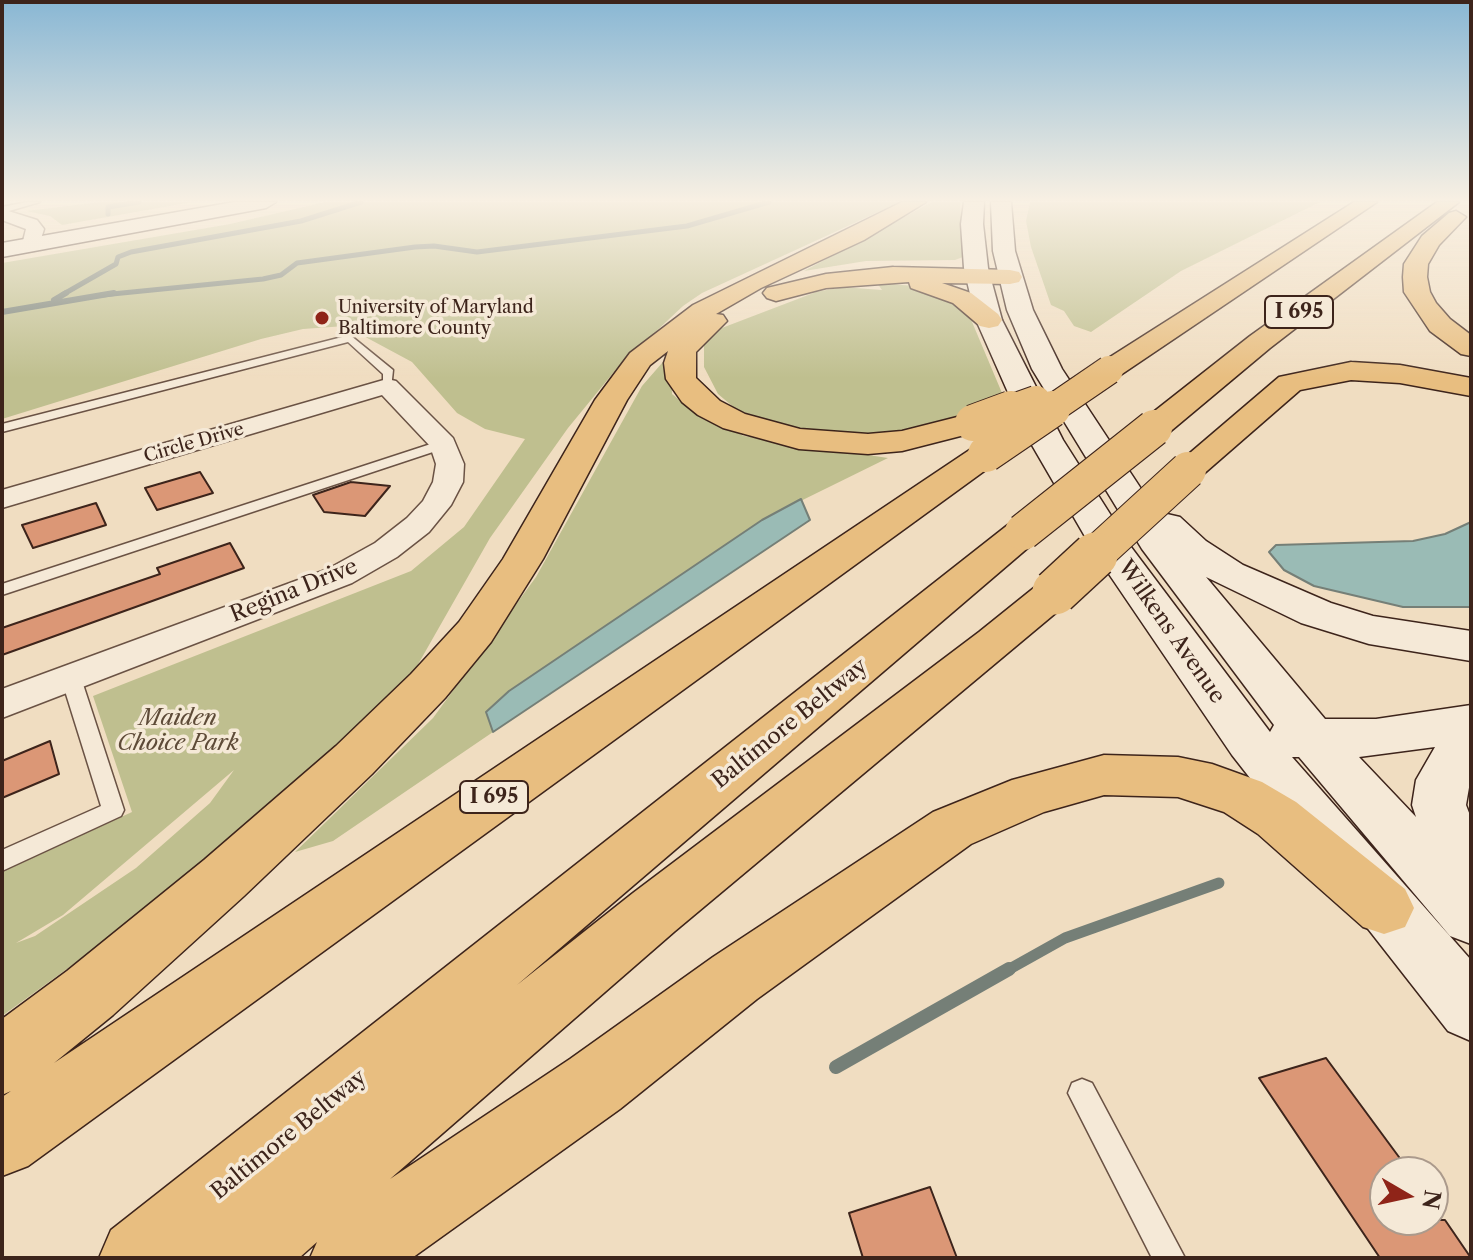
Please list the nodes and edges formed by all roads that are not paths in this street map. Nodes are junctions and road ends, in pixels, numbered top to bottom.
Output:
1 (801, 261) edge
2 (988, 261) edge
3 (994, 261) edge
4 (1277, 261) edge
5 (1369, 261) edge
6 (1418, 261) edge
7 (993, 272) junction
8 (712, 313) junction
9 (989, 320) junction
10 (1471, 348) edge
11 (387, 386) junction
12 (1471, 387) edge
13 (2, 428) edge
14 (1084, 431) junction
15 (980, 438) junction
16 (443, 444) junction
17 (2, 499) edge
18 (2, 590) edge
19 (1471, 646) edge
20 (71, 678) junction
21 (1471, 694) edge
22 (2, 704) edge
23 (1471, 723) edge
24 (1310, 736) junction
25 (1250, 742) junction
26 (1471, 742) edge
27 (2, 861) edge
28 (1471, 877) edge
29 (1384, 908) junction
30 (1471, 917) edge
31 (1471, 1009) edge
32 (2, 1061) edge
33 (1082, 1093) dead end
34 (2, 1140) edge
35 (139, 1258) edge
36 (239, 1258) edge
37 (350, 1258) edge
38 (1169, 1258) edge

1 - 8 highway
2 - 7 main road, Wilkens Avenue
3 - 7 main road, Wilkens Avenue
4 - 15 highway, I 695, bridge
5 - 35 highway, Baltimore Beltway / I 695, bridge
6 - 10 highway
7 - 8 highway
7 - 9 main road, Wilkens Avenue
7 - 14 main road, Wilkens Avenue
8 - 9 highway
8 - 15 highway
8 - 32 highway
9 - 25 main road, Wilkens Avenue
11 - 13 lane
11 - 16 street
11 - 17 street, Circle Drive
12 - 36 highway, bridge
14 - 19 main road
14 - 24 main road, Wilkens Avenue
15 - 34 highway, I 695
16 - 18 lane
16 - 20 street, Regina Drive
20 - 22 street, Regina Drive
20 - 27 lane
21 - 24 main road
23 - 24 main road
24 - 25 main road
24 - 30 main road, Wilkens Avenue
25 - 29 main road, Wilkens Avenue
26 - 28 main road
29 - 31 main road, Wilkens Avenue
29 - 37 highway
33 - 38 lane

